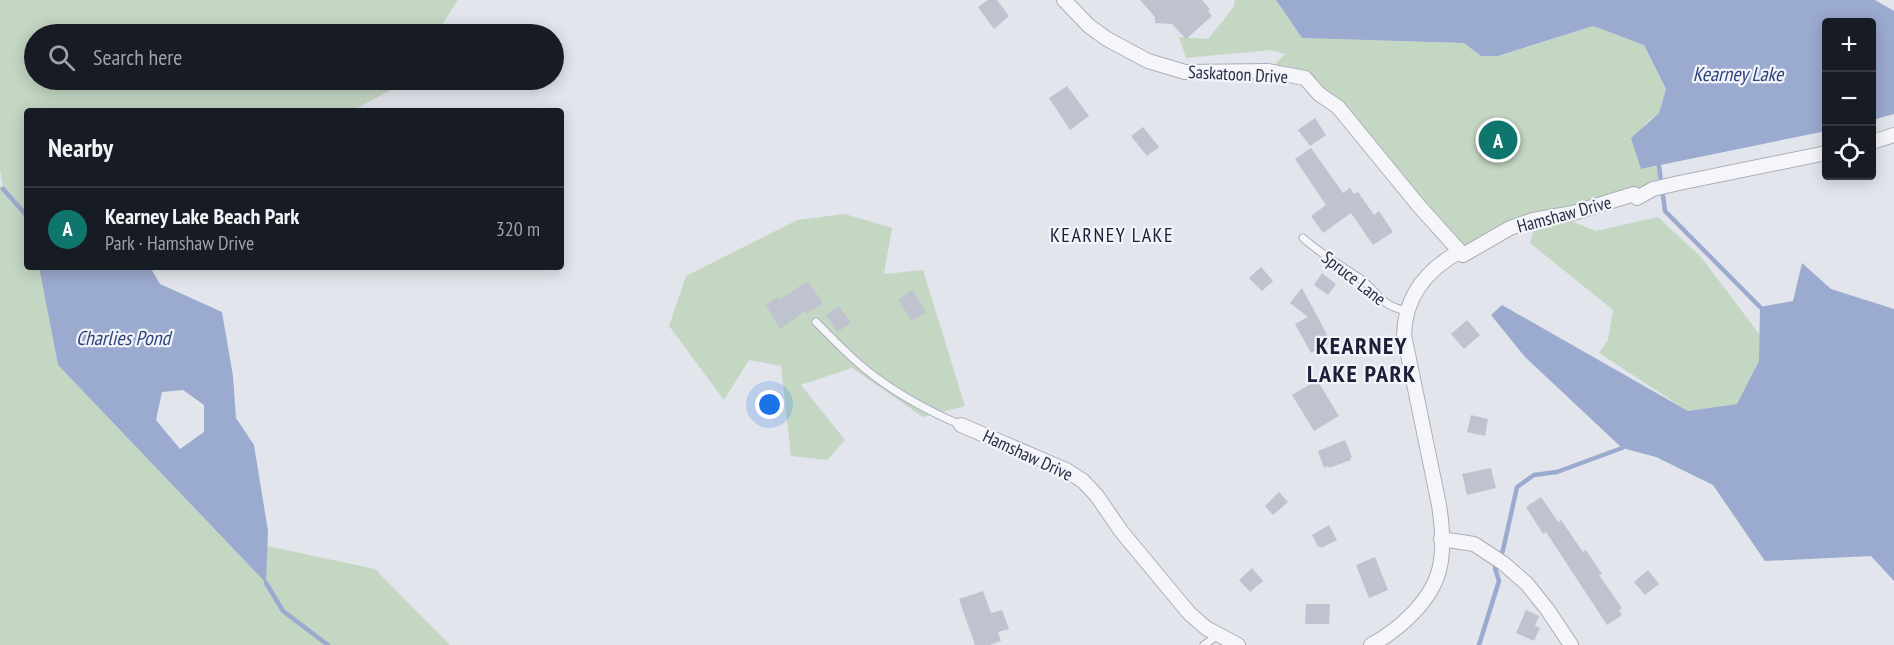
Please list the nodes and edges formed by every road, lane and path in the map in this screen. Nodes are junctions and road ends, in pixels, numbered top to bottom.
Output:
1 (1064, 0) edge
2 (1894, 135) edge
3 (1876, 141) edge
4 (1822, 154) edge
5 (1303, 238) dead end
6 (1463, 255) junction
7 (1408, 311) junction
8 (816, 322) dead end
9 (961, 425) joint
10 (1441, 539) junction
11 (1218, 635) junction
12 (1204, 645) edge
13 (1238, 645) edge
14 (1371, 645) edge
15 (1571, 645) edge

1 - 6 street, Saskatoon Drive
2 - 3 street
4 - 6 street, Hamshaw Drive
5 - 7 lane, Spruce Lane
6 - 7 street, Hamshaw Drive
7 - 10 street, Hamshaw Drive
8 - 9 lane, Hamshaw Drive
9 - 11 street, Hamshaw Drive
10 - 14 street, Hamshaw Drive
10 - 15 street
11 - 12 lane
11 - 13 street, Hamshaw Drive

